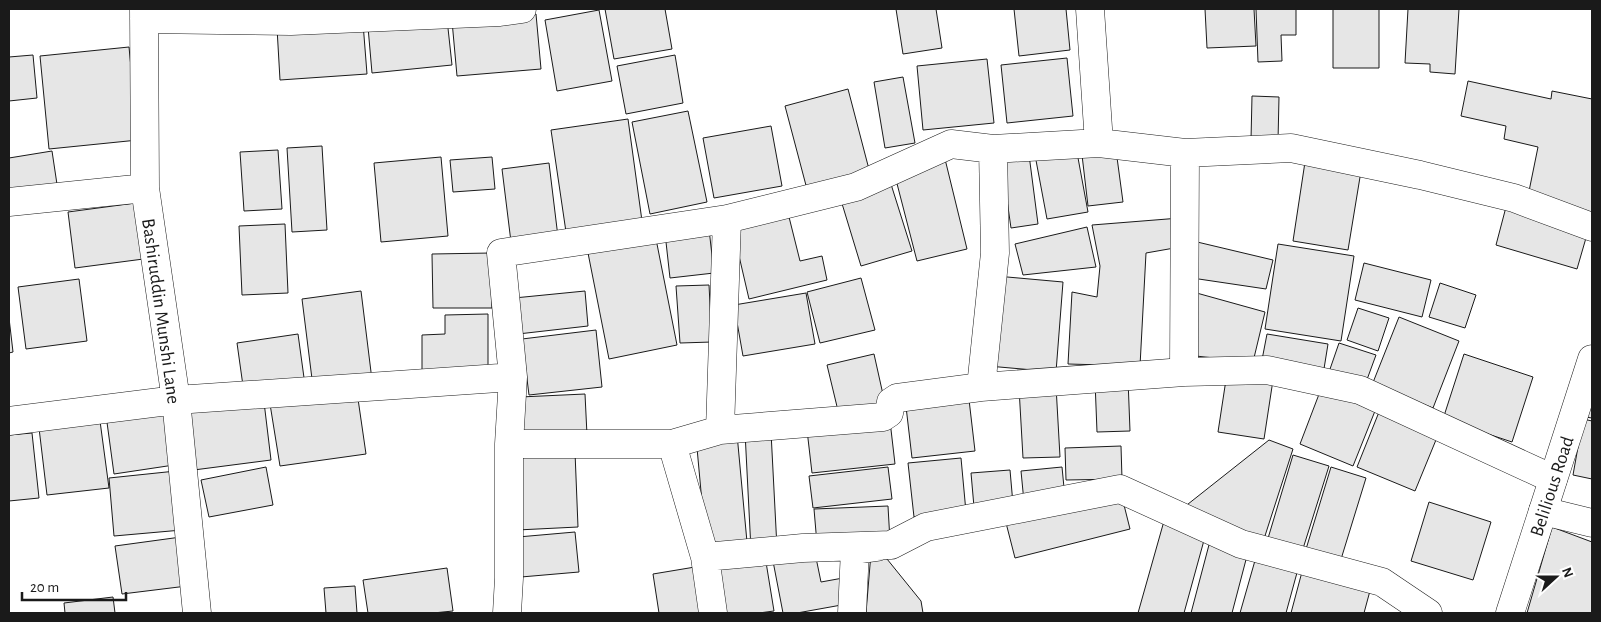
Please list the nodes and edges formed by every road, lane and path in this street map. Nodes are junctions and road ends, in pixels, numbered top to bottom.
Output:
1 (522, 9) edge
2 (1090, 9) edge
3 (144, 14) edge
4 (1099, 143) junction
5 (993, 149) junction
6 (1185, 152) junction
7 (144, 188) junction
8 (9, 202) edge
9 (727, 219) junction
10 (1592, 228) edge
11 (1592, 359) edge
12 (1184, 372) junction
13 (513, 377) junction
14 (981, 387) junction
15 (176, 400) junction
16 (9, 421) edge
17 (720, 430) junction
18 (509, 444) junction
19 (672, 444) junction
20 (1554, 479) junction
21 (1544, 511) junction
22 (1592, 523) edge
23 (891, 545) junction
24 (705, 557) junction
25 (198, 613) edge
26 (507, 613) edge
27 (713, 613) edge
28 (852, 613) edge
29 (1428, 613) edge
30 (1510, 613) edge

1 - 3 main road
2 - 4 main road
3 - 7 main road, Bashiruddin Munshi Lane
4 - 5 main road
4 - 6 main road
5 - 9 main road
5 - 14 main road
6 - 10 main road
6 - 12 main road
7 - 8 main road
7 - 15 main road, Bashiruddin Munshi Lane
9 - 13 main road
9 - 17 main road
11 - 20 main road, Belilious Road
12 - 14 main road
12 - 20 main road
13 - 15 main road
13 - 18 main road
14 - 17 main road
15 - 16 main road
15 - 25 main road, Bashiruddin Munshi Lane
17 - 19 main road
18 - 19 main road
18 - 26 main road
19 - 24 main road
20 - 21 main road, Belilious Road
21 - 22 main road
21 - 30 main road, Belilious Road
23 - 24 main road
23 - 28 main road
23 - 29 main road
24 - 27 main road

